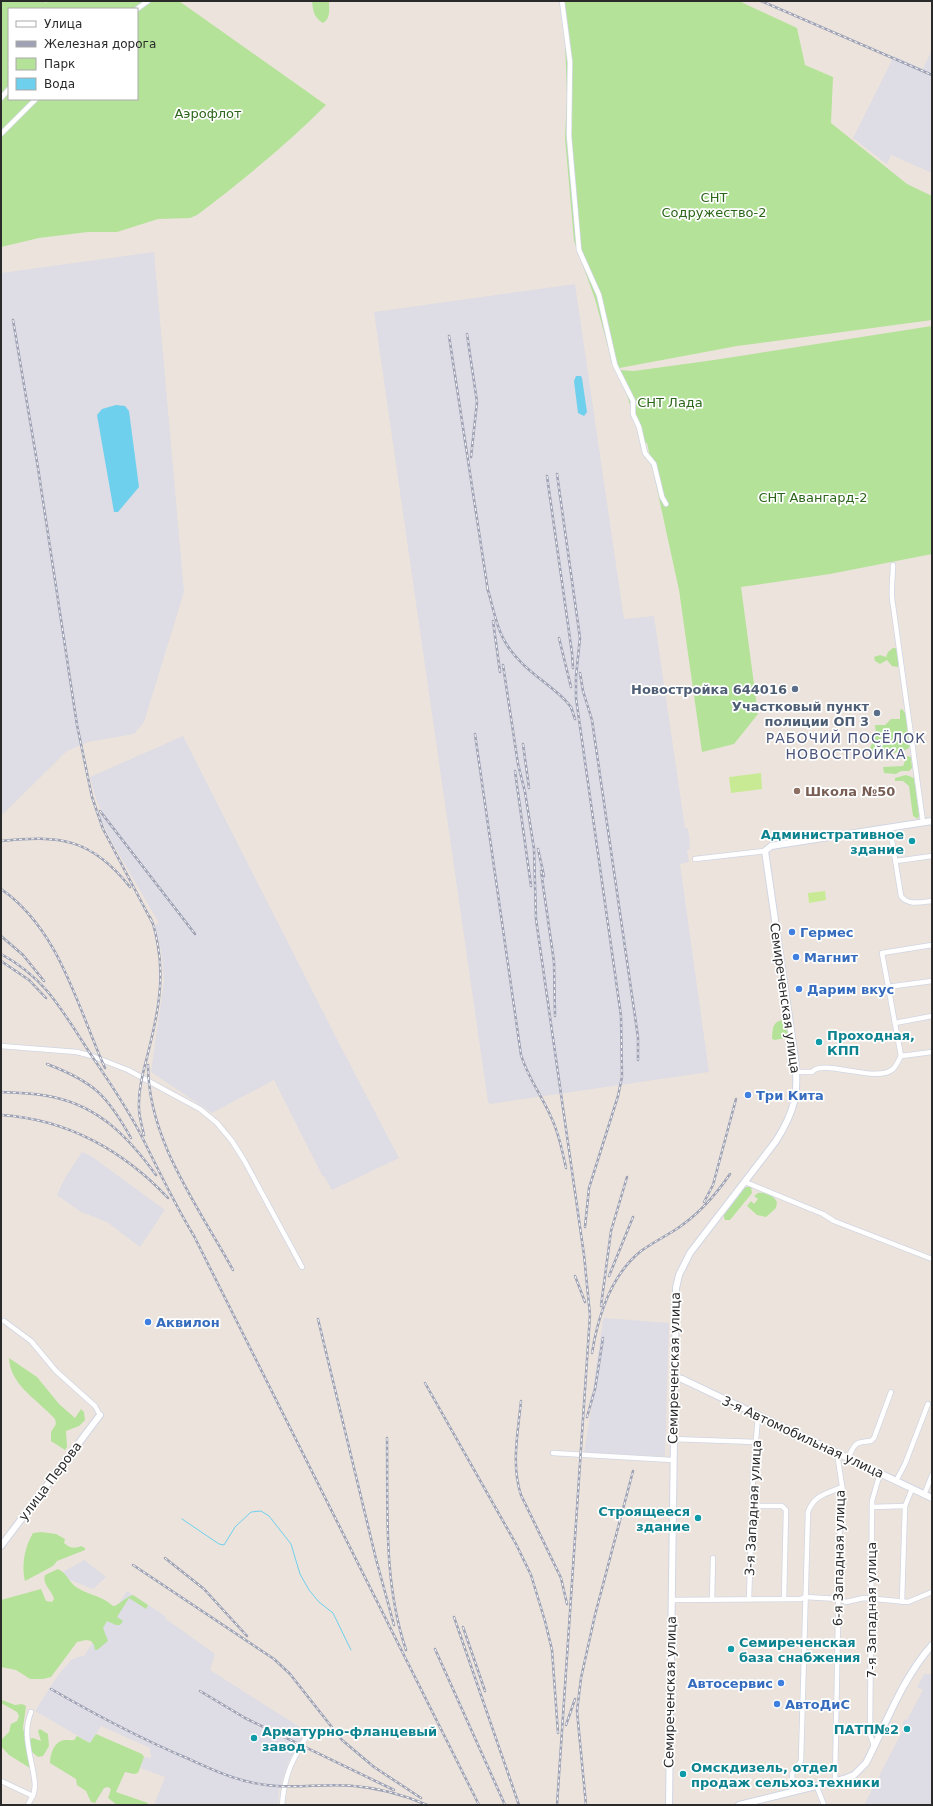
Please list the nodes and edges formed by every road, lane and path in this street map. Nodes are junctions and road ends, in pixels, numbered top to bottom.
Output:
1 (148, 1) edge
2 (562, 1) edge
3 (138, 8) edge
4 (8, 90) edge
5 (1, 98) edge
6 (35, 100) edge
7 (1, 134) edge
8 (666, 504) dead end
9 (893, 566) dead end
10 (932, 821) edge
11 (923, 822) junction
12 (890, 828) junction
13 (765, 851) junction
14 (932, 856) edge
15 (695, 859) dead end
16 (896, 861) junction
17 (932, 901) edge
18 (932, 945) edge
19 (932, 981) edge
20 (887, 987) junction
21 (932, 1016) edge
22 (895, 1023) junction
23 (1, 1046) edge
24 (932, 1052) edge
25 (901, 1056) junction
26 (796, 1072) junction
27 (745, 1182) junction
28 (932, 1259) edge
29 (302, 1267) dead end
30 (4, 1321) dead end
31 (674, 1377) junction
32 (891, 1392) dead end
33 (928, 1404) dead end
34 (100, 1415) joint
35 (758, 1417) junction
36 (672, 1439) junction
37 (756, 1442) junction
38 (553, 1453) dead end
39 (837, 1453) junction
40 (848, 1458) junction
41 (672, 1460) junction
42 (880, 1474) junction
43 (932, 1475) edge
44 (896, 1481) junction
45 (842, 1488) junction
46 (912, 1489) junction
47 (924, 1495) junction
48 (932, 1498) edge
49 (753, 1506) junction
50 (905, 1506) junction
51 (872, 1508) junction
52 (1, 1546) edge
53 (713, 1558) dead end
54 (932, 1592) edge
55 (805, 1597) junction
56 (871, 1598) junction
57 (748, 1599) junction
58 (784, 1599) junction
59 (838, 1599) junction
60 (671, 1600) junction
61 (712, 1600) junction
62 (902, 1602) junction
63 (932, 1644) edge
64 (31, 1712) dead end
65 (310, 1731) dead end
66 (874, 1746) junction
67 (1, 1781) edge
68 (835, 1782) junction
69 (817, 1787) junction
70 (793, 1792) junction
71 (33, 1796) junction
72 (28, 1805) edge
73 (282, 1805) edge
74 (669, 1805) edge
75 (739, 1805) edge
76 (824, 1805) edge

1 - 3 street
2 - 8 street
4 - 5 street
6 - 7 street
9 - 11 street
10 - 11 main road
11 - 12 main road
12 - 13 main road
12 - 16 street
13 - 15 street
13 - 26 main road, Семиреченская улица
14 - 16 street
16 - 17 street
18 - 20 street
19 - 20 street
20 - 22 street
21 - 22 street
22 - 25 street
23 - 29 street
24 - 25 street
25 - 26 street
26 - 27 main road, Семиреченская улица
27 - 28 street
27 - 31 main road, Семиреченская улица
30 - 34 street
31 - 35 main road, 3-я Автомобильная улица
31 - 36 main road, Семиреченская улица
32 - 40 street
33 - 44 street
34 - 52 main road, улица Перова
35 - 37 street, 3-я Западная улица
35 - 39 main road, 3-я Автомобильная улица
36 - 37 street
36 - 41 main road, Семиреченская улица
37 - 49 street, 3-я Западная улица
38 - 41 street
39 - 40 main road, 3-я Автомобильная улица
39 - 45 street, 6-я Западная улица
40 - 42 main road, 3-я Автомобильная улица
41 - 60 main road, Семиреченская улица
42 - 44 main road, 3-я Автомобильная улица
42 - 51 street, 7-я Западная улица
43 - 47 street
44 - 46 main road, 3-я Автомобильная улица
45 - 55 street
45 - 59 street, 6-я Западная улица
46 - 47 main road, 3-я Автомобильная улица
46 - 50 street
47 - 48 main road, 3-я Автомобильная улица
49 - 57 street, 3-я Западная улица
49 - 58 street
50 - 51 street
50 - 62 street
51 - 56 street, 7-я Западная улица
53 - 61 street
54 - 62 street
55 - 58 street
55 - 59 street
55 - 70 street
56 - 59 street
56 - 62 street
56 - 66 street, 7-я Западная улица
57 - 58 street
57 - 61 street
59 - 68 street, 6-я Западная улица
60 - 61 street
60 - 74 main road, Семиреченская улица
63 - 66 main road
64 - 71 street
65 - 73 street
66 - 68 main road
67 - 71 street
68 - 69 main road
69 - 70 main road
69 - 76 street
70 - 75 main road
71 - 72 street

